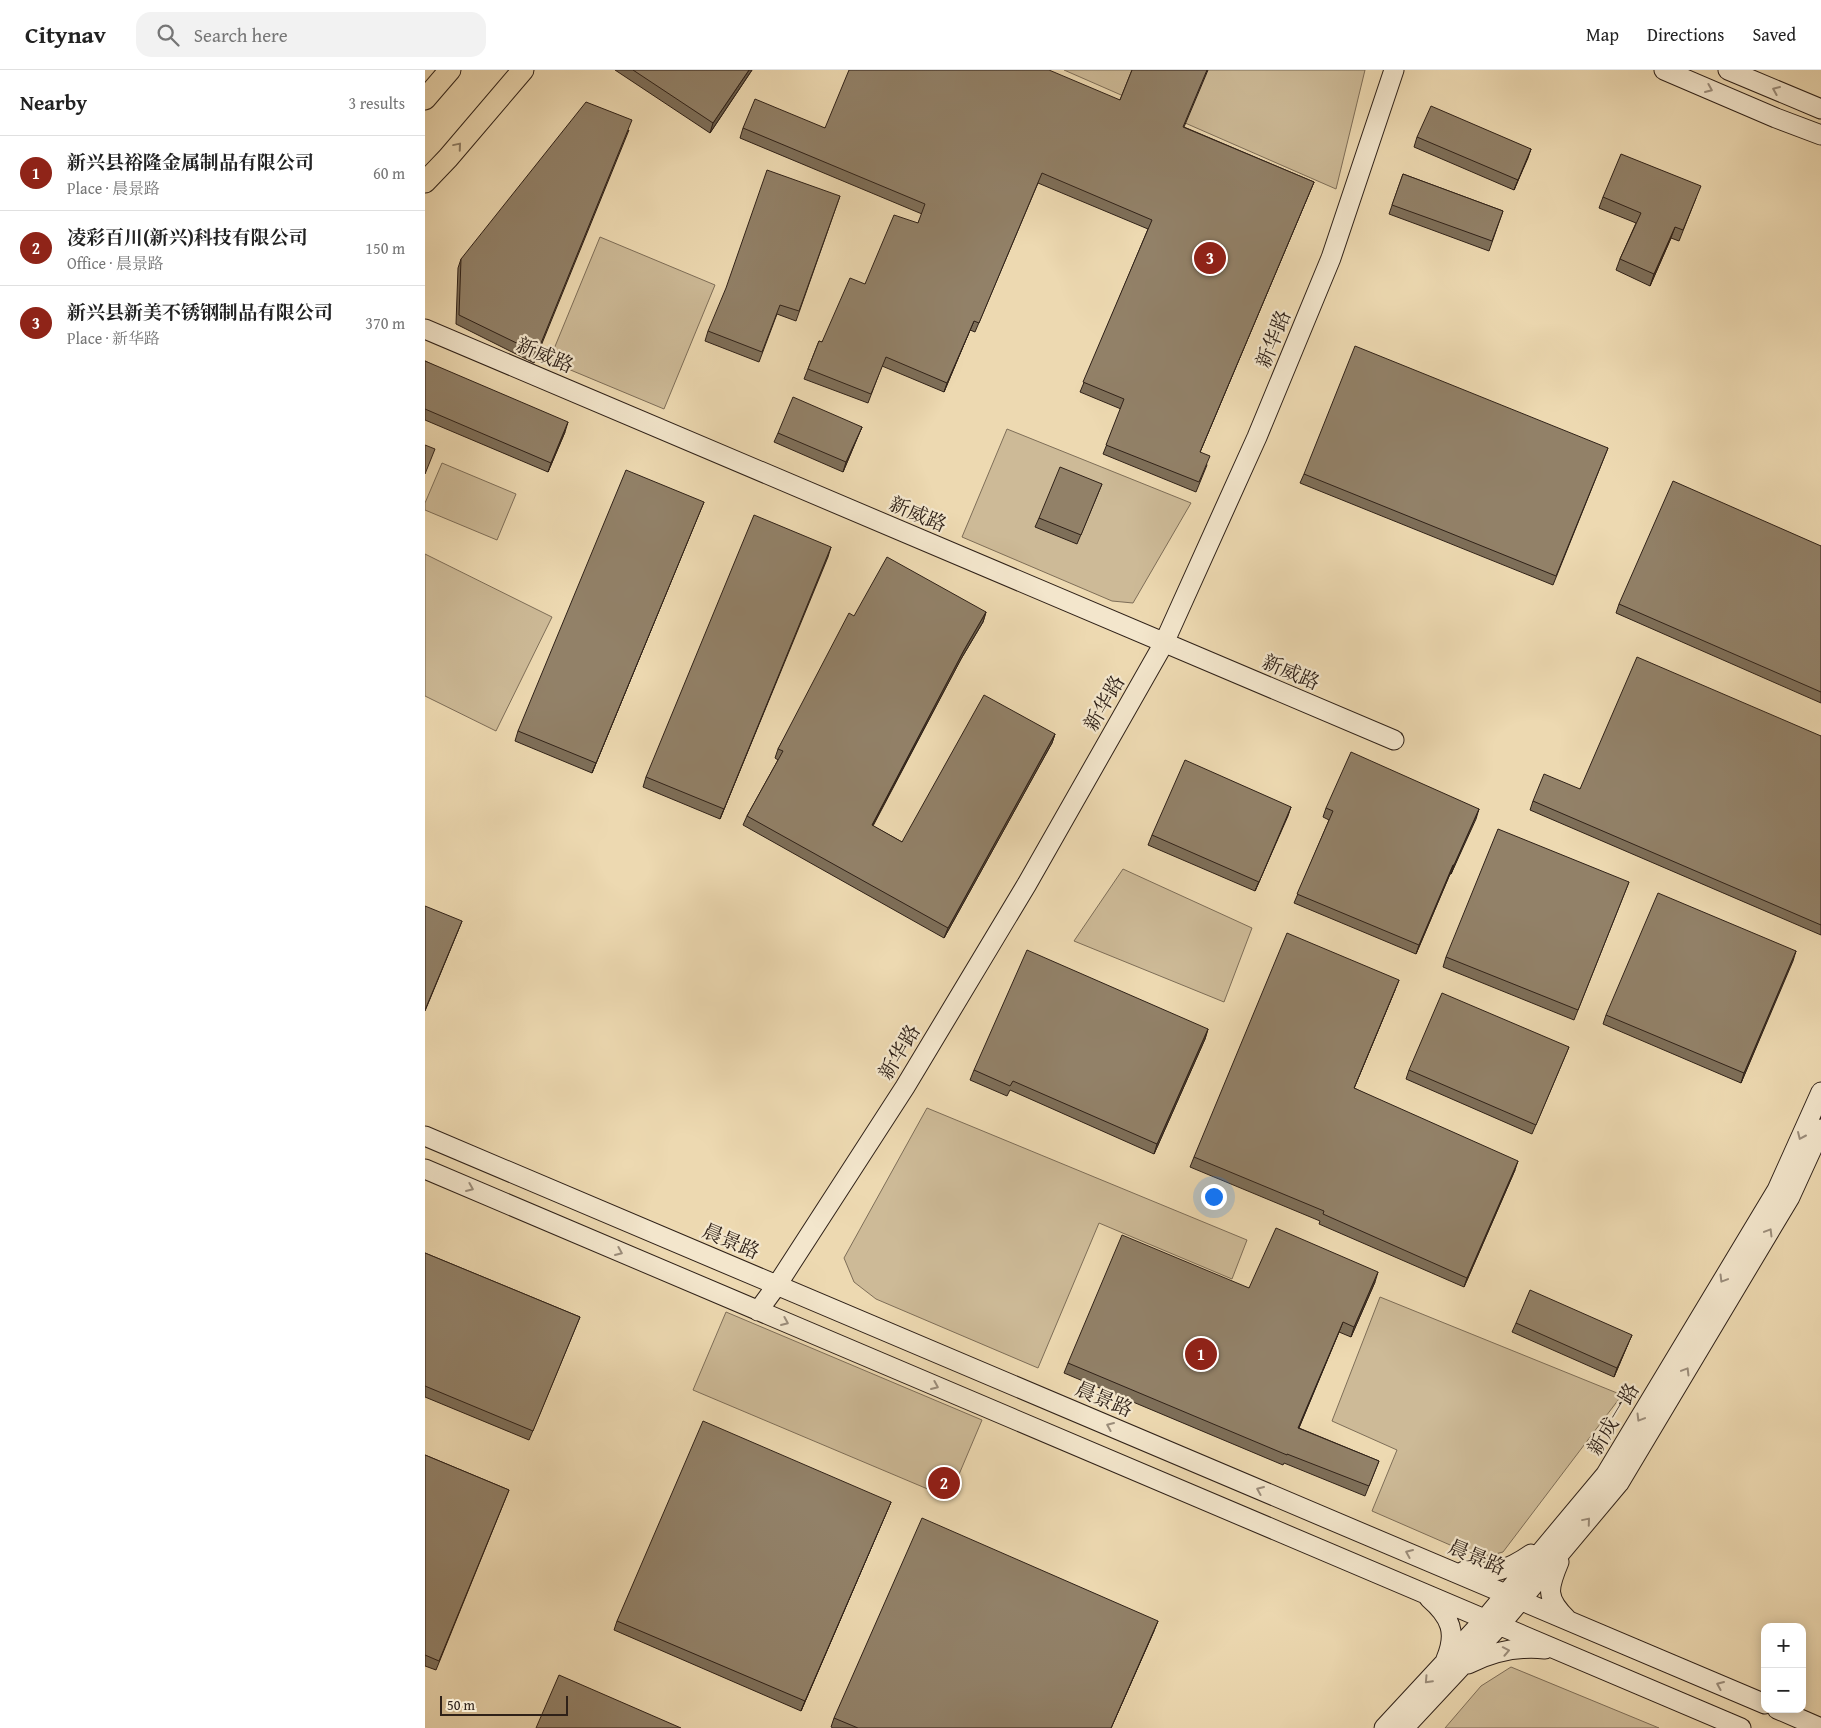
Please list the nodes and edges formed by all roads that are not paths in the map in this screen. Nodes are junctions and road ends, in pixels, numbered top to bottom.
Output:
1 (450, 70) edge
2 (523, 70) edge
3 (1394, 70) edge
4 (1664, 70) edge
5 (1728, 70) edge
6 (425, 99) edge
7 (1821, 109) edge
8 (1821, 135) edge
9 (425, 182) edge
10 (425, 329) edge
11 (1165, 643) junction
12 (1394, 740) dead end
13 (1821, 1092) edge
14 (1821, 1129) edge
15 (425, 1136) edge
16 (425, 1169) edge
17 (777, 1285) junction
18 (758, 1311) junction
19 (1559, 1543) junction
20 (1444, 1568) junction
21 (1423, 1593) junction
22 (1513, 1597) junction
23 (1492, 1622) junction
24 (1570, 1622) junction
25 (1565, 1653) junction
26 (1453, 1664) junction
27 (1761, 1702) edge
28 (1786, 1713) edge
29 (1384, 1728) edge
30 (1404, 1728) edge
31 (1741, 1728) edge
32 (1821, 1728) edge

1 - 6 main road
9 -> 2 main road
3 - 11 street, 新华路
4 -> 8 street
7 -> 5 street
10 - 11 street, 新威路
11 - 12 street, 新威路
11 - 17 street, 新华路
13 -> 19 street, 新成一路
19 -> 14 street, 新成一路
15 - 17 street, 晨景路
16 -> 18 street
17 - 18 street, 新华路
20 -> 17 street, 晨景路
18 -> 21 street
19 - 20 street
19 - 22 street, 新成一路
19 - 24 street
20 - 22 street, 晨景路
21 - 23 street
21 - 26 street
22 - 23 street, 新成一路
22 - 24 street, 晨景路
23 - 25 street
23 - 26 street, 新成一路
27 -> 24 street, 晨景路
26 -> 25 street
25 - 31 street
26 -> 29 street, 新成一路
26 - 30 street, 新成一路
28 - 32 street

